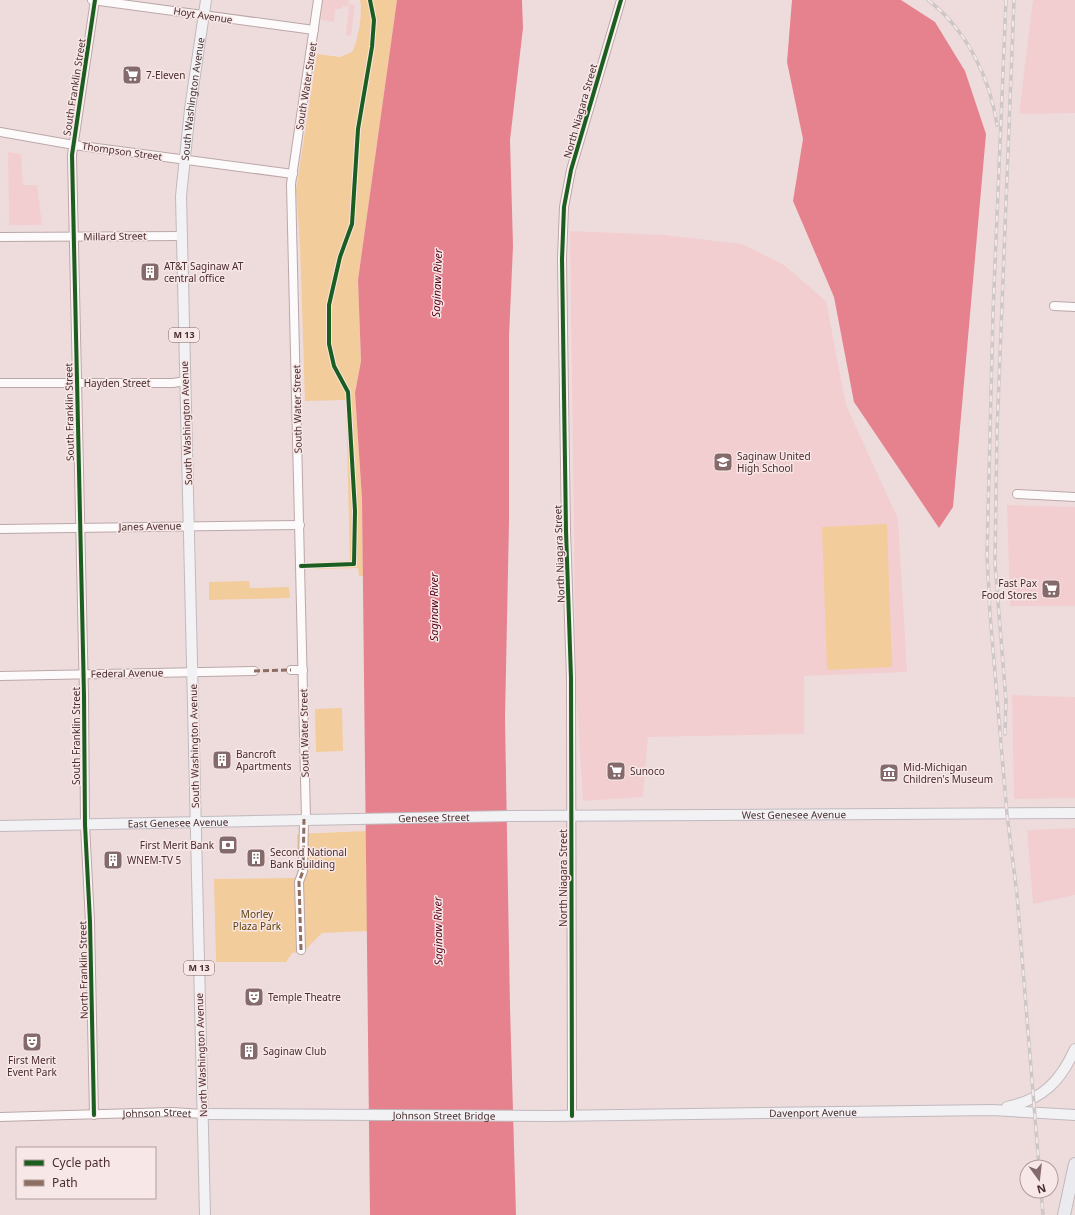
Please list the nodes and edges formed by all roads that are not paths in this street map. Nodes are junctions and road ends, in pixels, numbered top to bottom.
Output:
1 (94, 0) edge
2 (206, 0) edge
3 (318, 0) edge
4 (621, 0) edge
5 (204, 14) junction
6 (314, 30) junction
7 (0, 132) edge
8 (74, 145) junction
9 (184, 160) junction
10 (292, 174) junction
11 (182, 236) junction
12 (0, 237) edge
13 (74, 237) junction
14 (1054, 306) dead end
15 (1075, 308) edge
16 (185, 381) junction
17 (0, 383) edge
18 (77, 384) junction
19 (1017, 494) dead end
20 (1075, 497) edge
21 (190, 525) junction
22 (300, 525) junction
23 (0, 528) edge
24 (80, 528) junction
25 (291, 670) dead end
26 (303, 670) junction
27 (254, 671) dead end
28 (193, 672) junction
29 (84, 674) junction
30 (0, 676) edge
31 (1075, 813) edge
32 (512, 816) joint
33 (571, 816) junction
34 (357, 819) joint
35 (305, 820) junction
36 (196, 823) junction
37 (85, 825) junction
38 (0, 826) edge
39 (301, 950) dead end
40 (1075, 1049) edge
41 (992, 1110) junction
42 (203, 1114) junction
43 (338, 1114) joint
44 (1075, 1114) edge
45 (94, 1115) junction
46 (550, 1116) joint
47 (572, 1116) junction
48 (0, 1117) edge
49 (1075, 1164) edge
50 (205, 1215) edge
51 (1064, 1215) edge

1 - 5 street, Hoyt Avenue
1 - 8 street, South Franklin Street
2 - 5 main road, South Washington Avenue / M 13
3 - 6 street, South Water Street
4 - 33 street, North Niagara Street
5 - 6 street, Hoyt Avenue
5 - 9 main road, South Washington Avenue / M 13
6 - 10 street, South Water Street
7 - 8 street, Thompson Street
8 - 9 street, Thompson Street
8 - 13 street, South Franklin Street
9 - 10 street, Thompson Street
9 - 11 main road, South Washington Avenue / M 13
10 - 22 street, South Water Street
11 - 13 street, Millard Street
11 - 16 main road, South Washington Avenue / M 13
12 - 13 street, Millard Street
13 - 18 street, South Franklin Street
14 - 15 street
16 - 18 street, Hayden Street
16 - 21 main road, South Washington Avenue / M 13
17 - 18 street, Hayden Street
18 - 24 street, South Franklin Street
19 - 20 street
21 - 22 street, Janes Avenue
21 - 24 street, Janes Avenue
21 - 28 main road, South Washington Avenue / M 13
22 - 26 street, South Water Street
23 - 24 street, Janes Avenue
24 - 29 street, South Franklin Street
25 - 26 street
26 - 35 street, South Water Street
27 - 28 street, Federal Avenue
28 - 29 street, Federal Avenue
28 - 36 main road, South Washington Avenue / M 13
29 - 30 street, Federal Avenue
29 - 37 street, South Franklin Street
31 - 33 main road, West Genesee Avenue
32 - 33 main road, West Genesee Avenue
32 - 34 main road, Genesee Street
33 - 47 street, North Niagara Street
34 - 35 main road, East Genesee Avenue
35 - 36 main road, East Genesee Avenue
35 - 39 street, South Water Street
36 - 37 main road, East Genesee Avenue
36 - 42 main road, North Washington Avenue / M 13
37 - 38 main road, East Genesee Avenue
37 - 45 street, North Franklin Street
40 - 41 main road
41 - 44 main road, Davenport Avenue
41 - 47 main road, Davenport Avenue
42 - 43 main road, Johnson Street
42 - 45 street, Johnson Street
42 - 50 main road, North Washington Avenue / M 13
43 - 46 main road, Johnson Street Bridge
45 - 48 street, Johnson Street
46 - 47 main road, Davenport Avenue
49 - 51 highway

